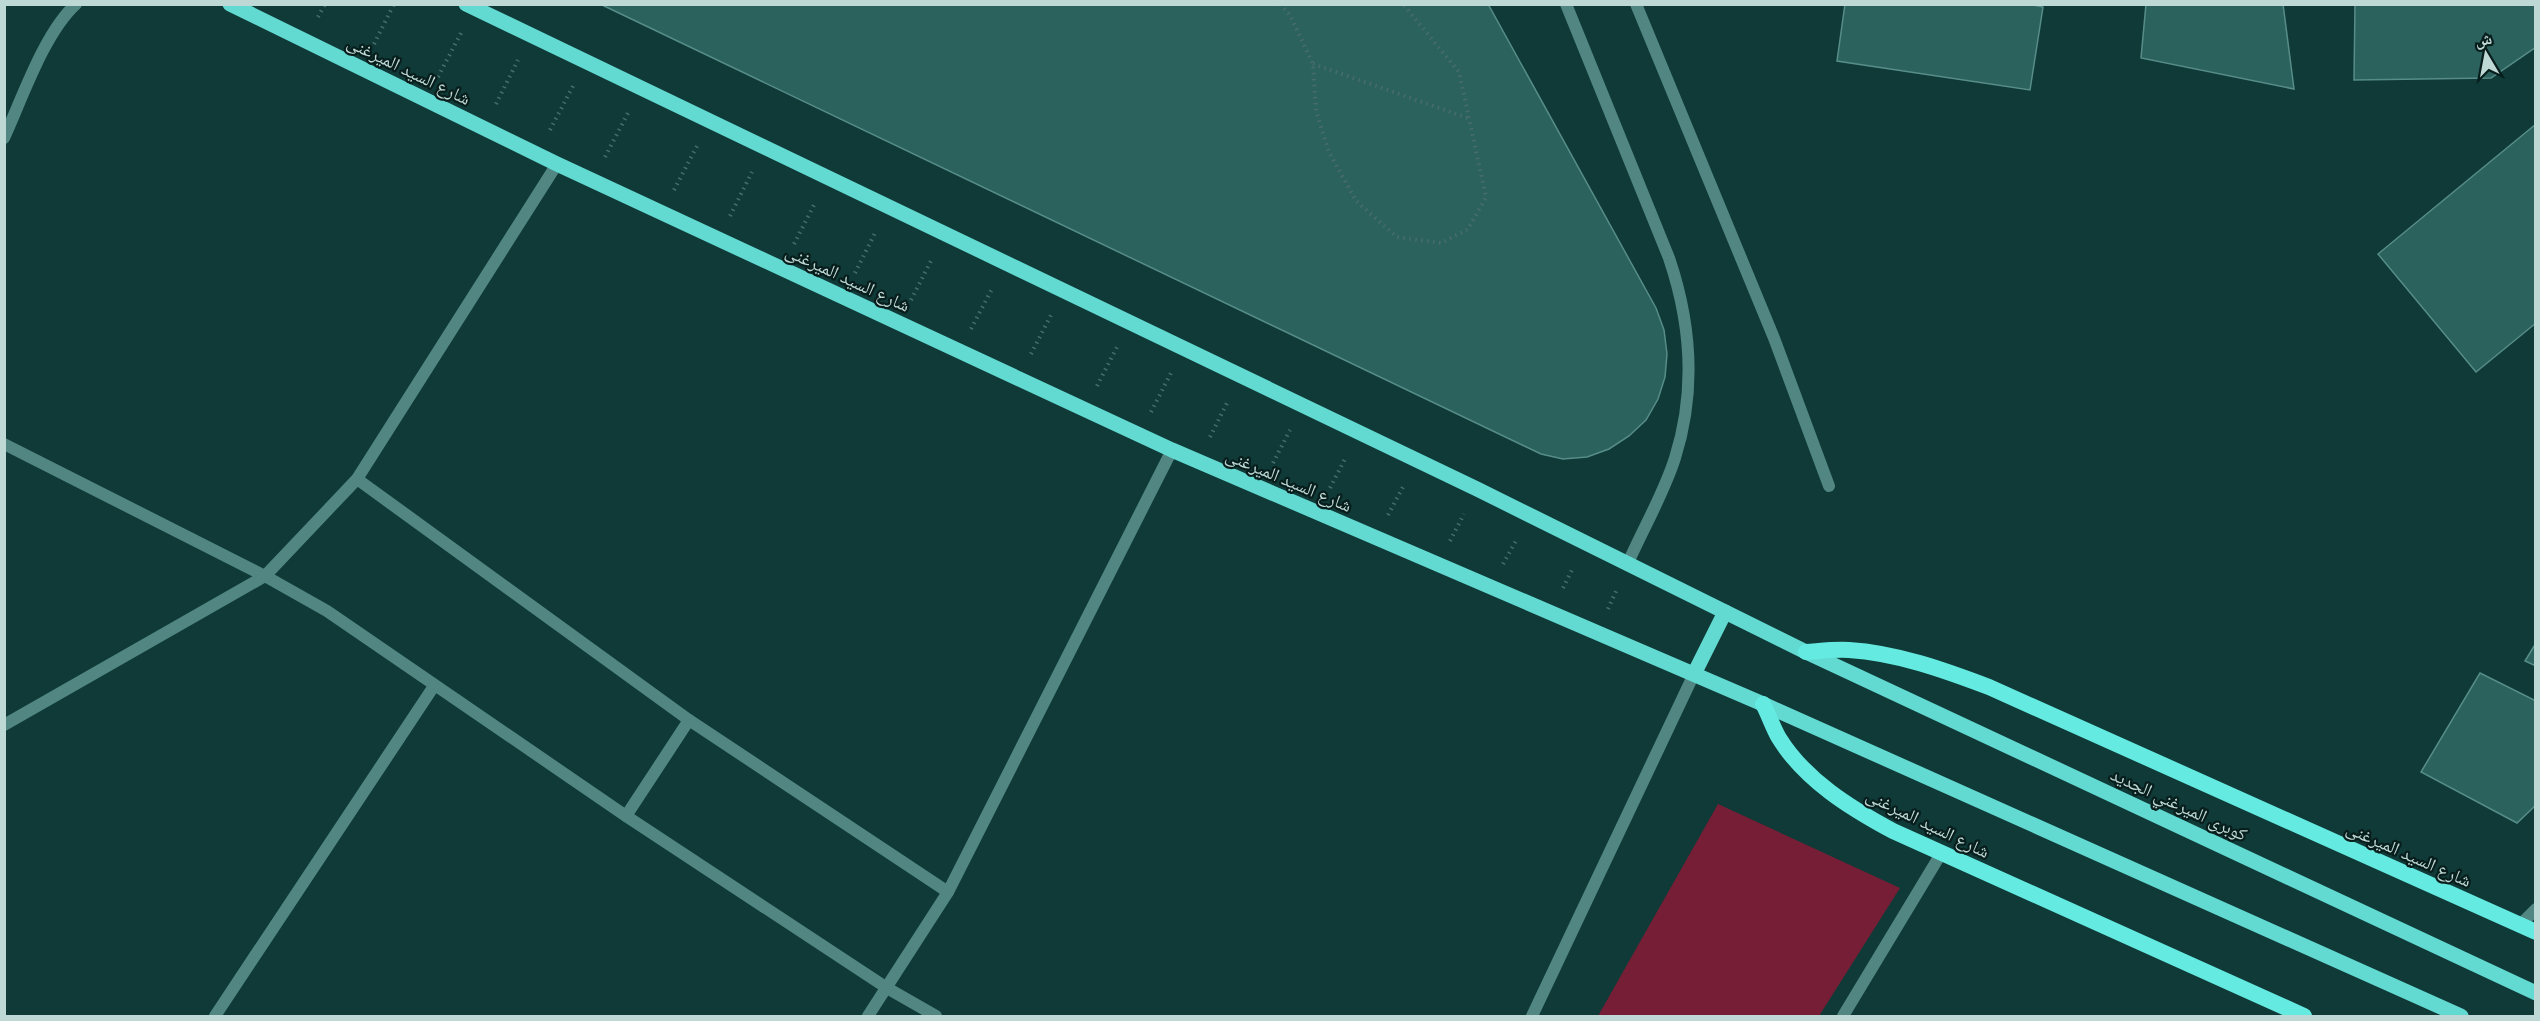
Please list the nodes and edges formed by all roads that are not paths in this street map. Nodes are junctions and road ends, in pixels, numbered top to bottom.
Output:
1 (76, 4) edge
2 (230, 4) edge
3 (1566, 4) edge
4 (1636, 4) edge
5 (470, 6) edge
6 (4, 138) edge
7 (557, 164) junction
8 (4, 444) edge
9 (1172, 450) junction
10 (357, 478) junction
11 (1829, 486) dead end
12 (1628, 563) junction
13 (265, 576) junction
14 (1725, 612) junction
15 (1806, 652) junction
16 (1694, 674) junction
17 (434, 686) junction
18 (1763, 705) junction
19 (689, 720) junction
20 (4, 725) edge
21 (626, 816) junction
22 (1942, 852) junction
23 (948, 892) junction
24 (2535, 909) edge
25 (2520, 925) junction
26 (2535, 932) edge
27 (887, 988) junction
28 (2535, 993) edge
29 (215, 1017) edge
30 (868, 1017) edge
31 (936, 1017) edge
32 (1532, 1017) edge
33 (1842, 1017) edge
34 (2304, 1017) edge
35 (2462, 1017) edge

1 - 6 street
2 - 7 main road, شارع السيد الميرغنى
3 - 12 street
4 - 11 street
5 - 12 main road, شارع السيد الميرغنى
7 - 9 main road, شارع السيد الميرغنى
7 - 10 street
8 - 13 street
9 - 16 main road, شارع السيد الميرغنى
9 - 23 street
10 - 13 street
10 - 19 street
12 - 14 main road, شارع السيد الميرغنى
13 - 17 street
13 - 20 street
14 - 15 main road, شارع السيد الميرغنى
14 - 16 main road
15 - 25 highway, شارع السيد الميرغنى
15 - 28 main road, كوبرى الميرغني الجديد
16 - 18 main road, شارع السيد الميرغنى
16 - 32 street
17 - 21 street
17 - 29 street
18 - 22 highway, شارع السيد الميرغنى
18 - 35 main road
19 - 21 street
19 - 23 street
21 - 27 street
22 - 33 street
22 - 34 highway, شارع السيد الميرغنى
23 - 27 street
24 - 25 street
25 - 26 highway, شارع السيد الميرغنى
27 - 30 street
27 - 31 street

